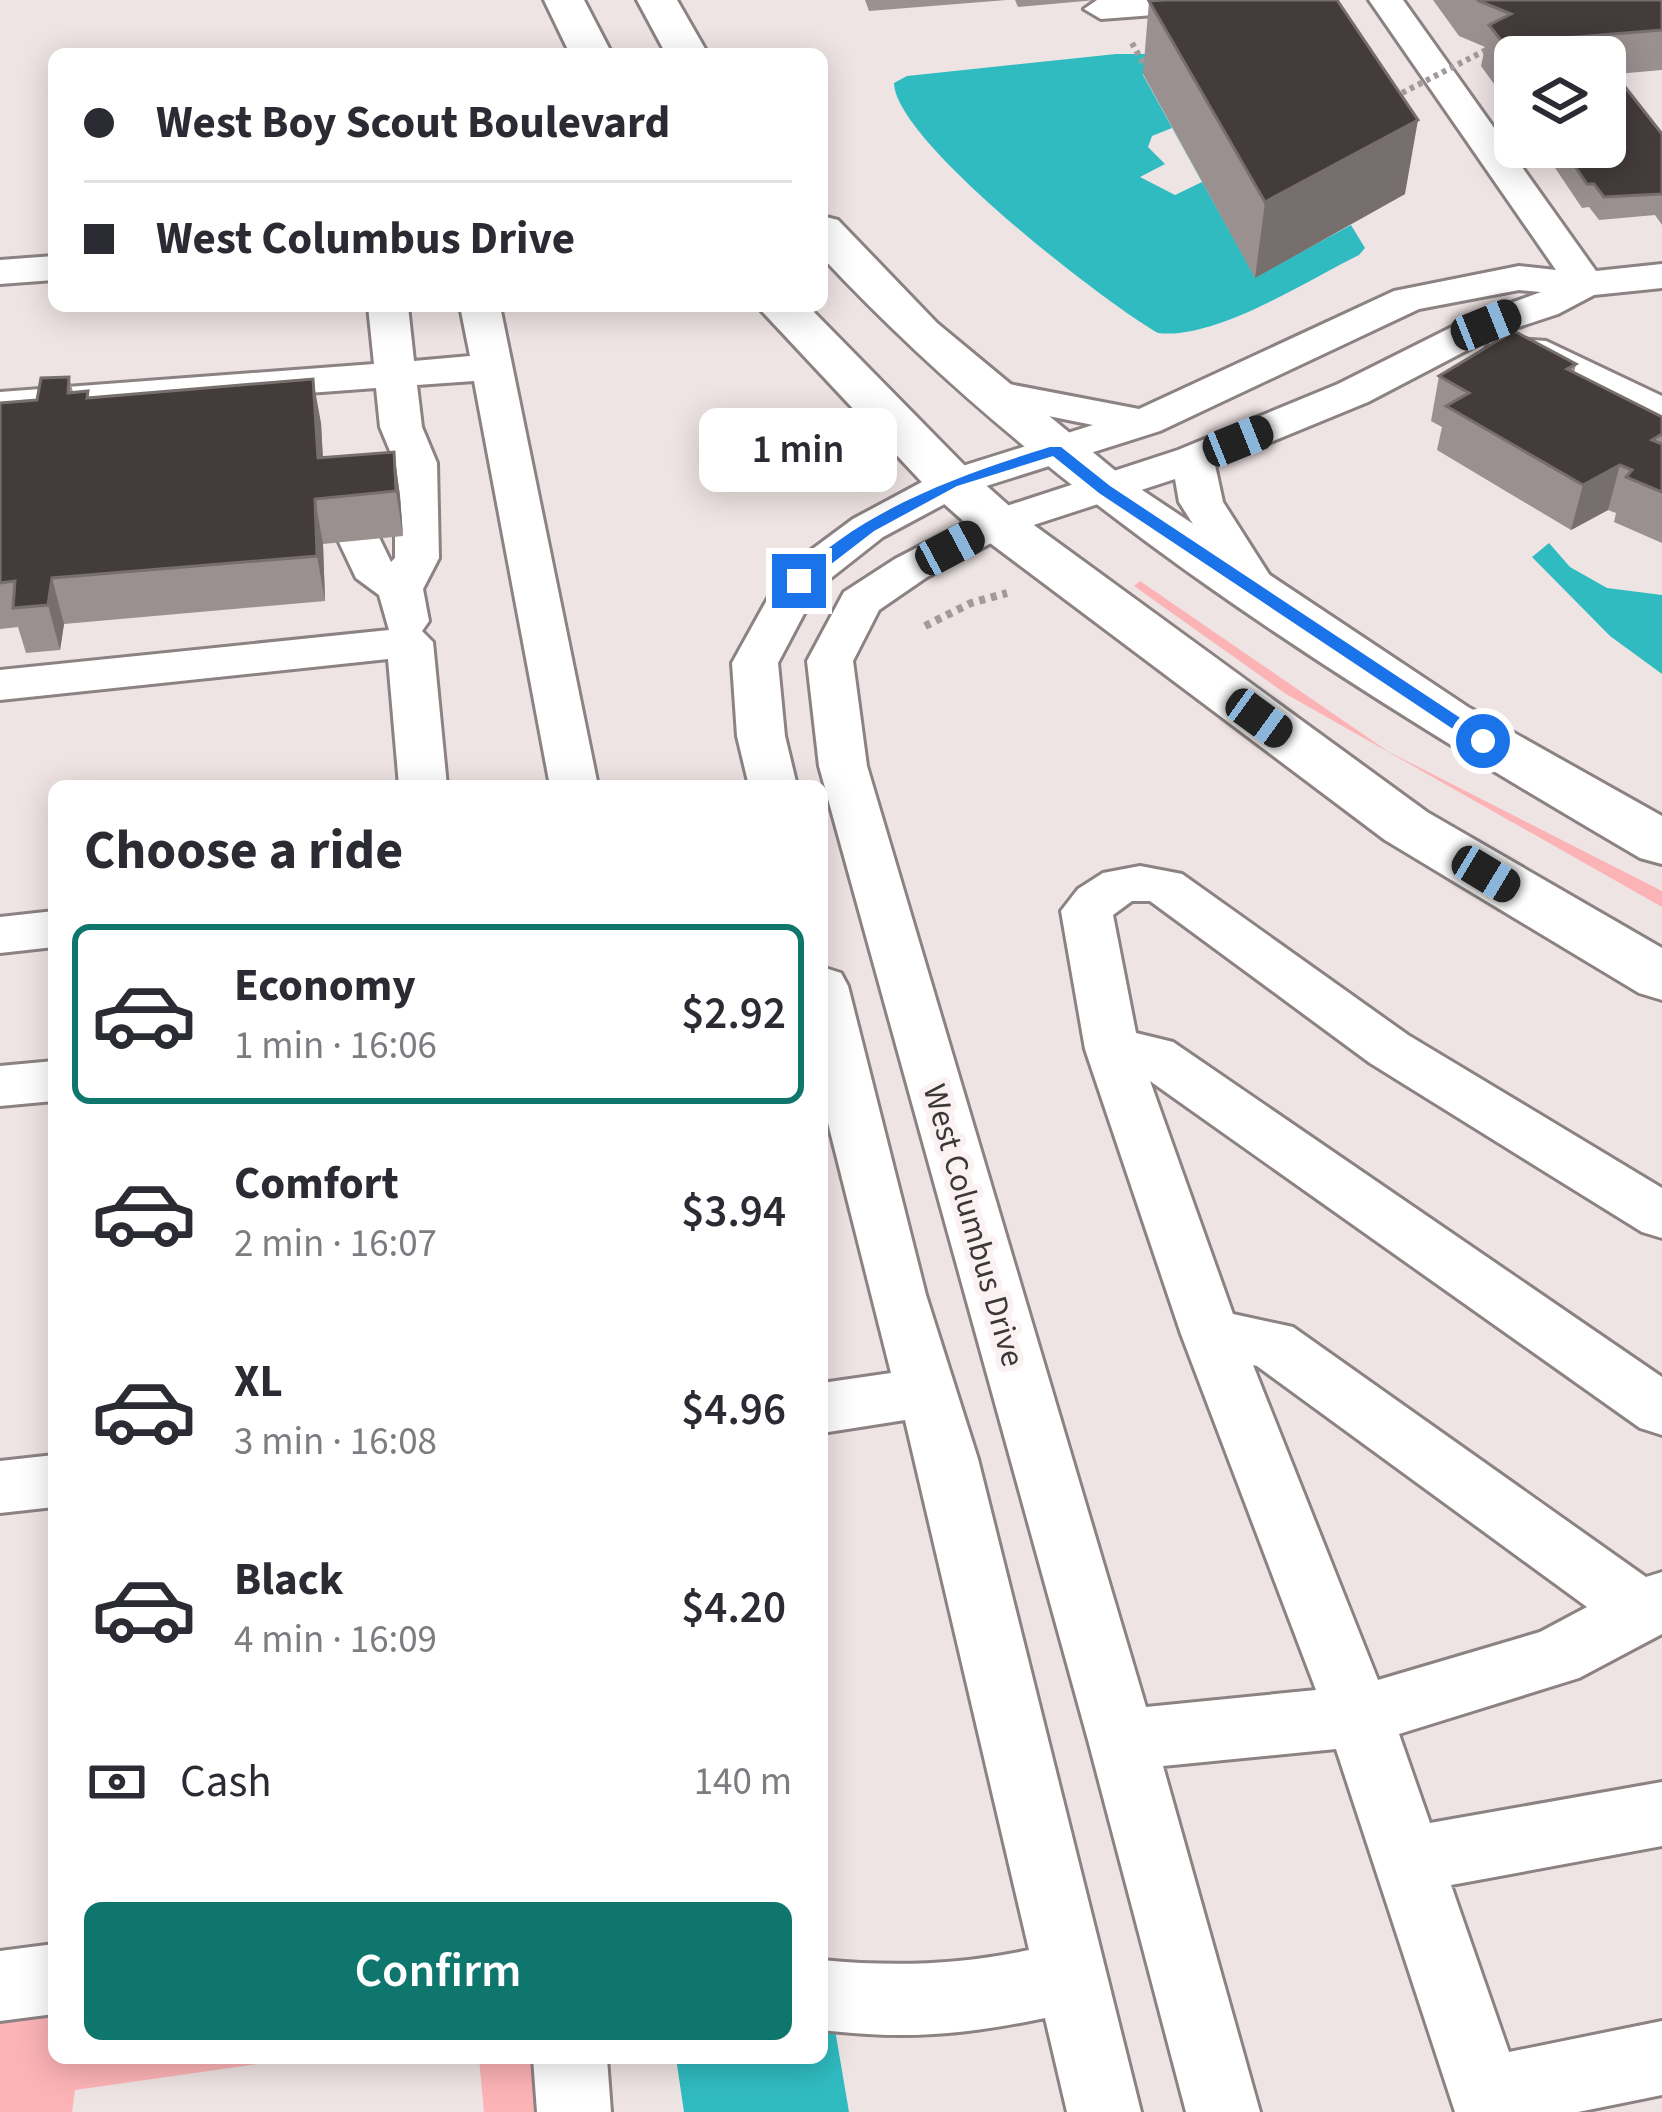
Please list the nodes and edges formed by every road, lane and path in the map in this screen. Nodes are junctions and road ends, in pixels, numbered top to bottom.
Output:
1 (564, 0) edge
2 (657, 0) edge
3 (1220, 0) edge
4 (1386, 0) edge
5 (1101, 9) dead end
6 (588, 48) edge
7 (684, 48) edge
8 (1488, 49) edge
9 (1394, 97) edge
10 (1458, 103) junction
11 (1494, 105) edge
12 (828, 236) edge
13 (48, 268) edge
14 (0, 272) edge
15 (1662, 276) edge
16 (1586, 284) junction
17 (389, 312) edge
18 (481, 312) edge
19 (787, 312) edge
20 (491, 367) junction
21 (396, 374) junction
22 (988, 392) junction
23 (1353, 393) junction
24 (0, 404) edge
25 (1662, 412) edge
26 (1145, 422) junction
27 (1055, 451) junction
28 (1192, 459) junction
29 (952, 483) junction
30 (1105, 489) junction
31 (997, 523) junction
32 (360, 540) edge
33 (401, 589) junction
34 (1006, 593) dead end
35 (1259, 593) junction
36 (925, 626) dead end
37 (410, 642) junction
38 (0, 685) edge
39 (1288, 739) junction
40 (422, 780) edge
41 (573, 780) edge
42 (772, 780) edge
43 (843, 839) edge
44 (1662, 843) edge
45 (1662, 926) edge
46 (48, 930) edge
47 (0, 935) edge
48 (1662, 977) edge
49 (828, 1011) edge
50 (1112, 1049) junction
51 (48, 1082) edge
52 (0, 1086) edge
53 (1662, 1216) edge
54 (1211, 1334) junction
55 (927, 1392) junction
56 (828, 1407) edge
57 (1662, 1410) edge
58 (48, 1482) edge
59 (0, 1487) edge
60 (1653, 1606) edge
61 (1358, 1716) junction
62 (1122, 1740) junction
63 (1662, 1814) edge
64 (1406, 1860) junction
65 (1072, 1977) junction
66 (48, 1980) edge
67 (0, 1986) edge
68 (828, 1996) edge
69 (1662, 2058) edge
70 (570, 2064) edge
71 (1489, 2103) edge
72 (574, 2112) edge
73 (1104, 2112) edge
74 (1222, 2112) edge

1 - 6 main road
2 - 7 main road
3 - 5 street
4 - 10 street
8 - 9 path, bridge
10 - 11 street
10 - 16 street
12 - 22 main road
13 - 14 street
15 - 16 street
16 - 23 street
16 - 26 street
17 - 21 street
18 - 20 street
19 - 29 main road
20 - 21 street
20 - 41 street
21 - 24 street
21 - 33 street
22 - 26 street
22 - 27 main road
23 - 25 street
23 - 28 street, West Columbus Drive
26 - 27 street
27 - 29 street
27 - 30 main road
28 - 30 street, West Columbus Drive
28 - 35 street
29 - 31 main road
29 - 42 street
30 - 31 street, West Columbus Drive
30 - 35 main road
31 - 39 main road
31 - 43 street, West Columbus Drive
32 - 33 street
33 - 37 street
34 - 36 path
35 - 44 main road
37 - 38 street
37 - 40 street
39 - 45 main road
39 - 48 main road
43 - 62 street, West Columbus Drive
46 - 47 street
49 - 55 street
50 - 53 street
50 - 54 street
50 - 57 street
51 - 52 street
54 - 60 street
54 - 61 street
55 - 56 street
55 - 65 street
58 - 59 street
60 - 61 street
61 - 62 street
61 - 64 street
62 - 74 street, West Columbus Drive
63 - 64 street
64 - 71 street
65 - 68 street
65 - 73 street
66 - 67 street
69 - 71 street
70 - 72 street

